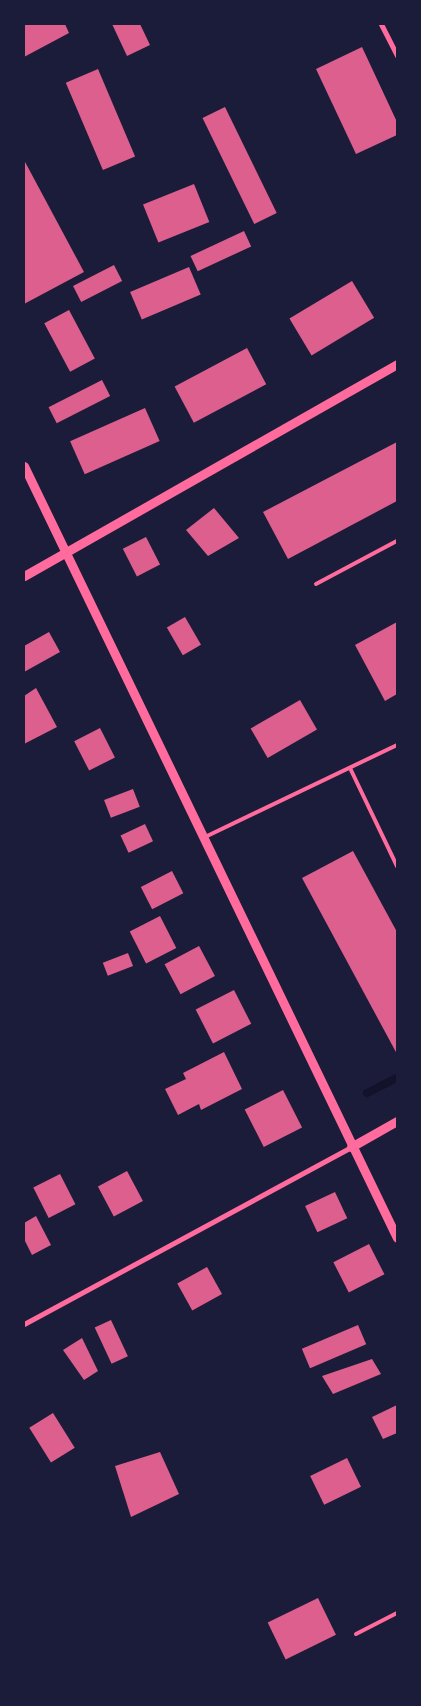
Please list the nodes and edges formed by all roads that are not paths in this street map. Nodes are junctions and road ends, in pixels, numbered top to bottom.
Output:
1 (381, 24) edge
2 (397, 56) edge
3 (397, 364) edge
4 (24, 466) edge
5 (397, 541) edge
6 (66, 553) junction
7 (24, 576) edge
8 (316, 584) dead end
9 (397, 745) edge
10 (350, 768) junction
11 (203, 838) junction
12 (397, 866) edge
13 (397, 1121) edge
14 (351, 1147) junction
15 (397, 1238) edge
16 (24, 1324) edge
17 (397, 1613) edge
18 (356, 1634) dead end

1 - 2 street
3 - 6 street
4 - 6 street
5 - 8 lane
6 - 7 street
6 - 11 street
9 - 10 lane
10 - 11 lane
10 - 12 lane
11 - 14 street
13 - 14 street
14 - 15 street
14 - 16 street
17 - 18 lane

